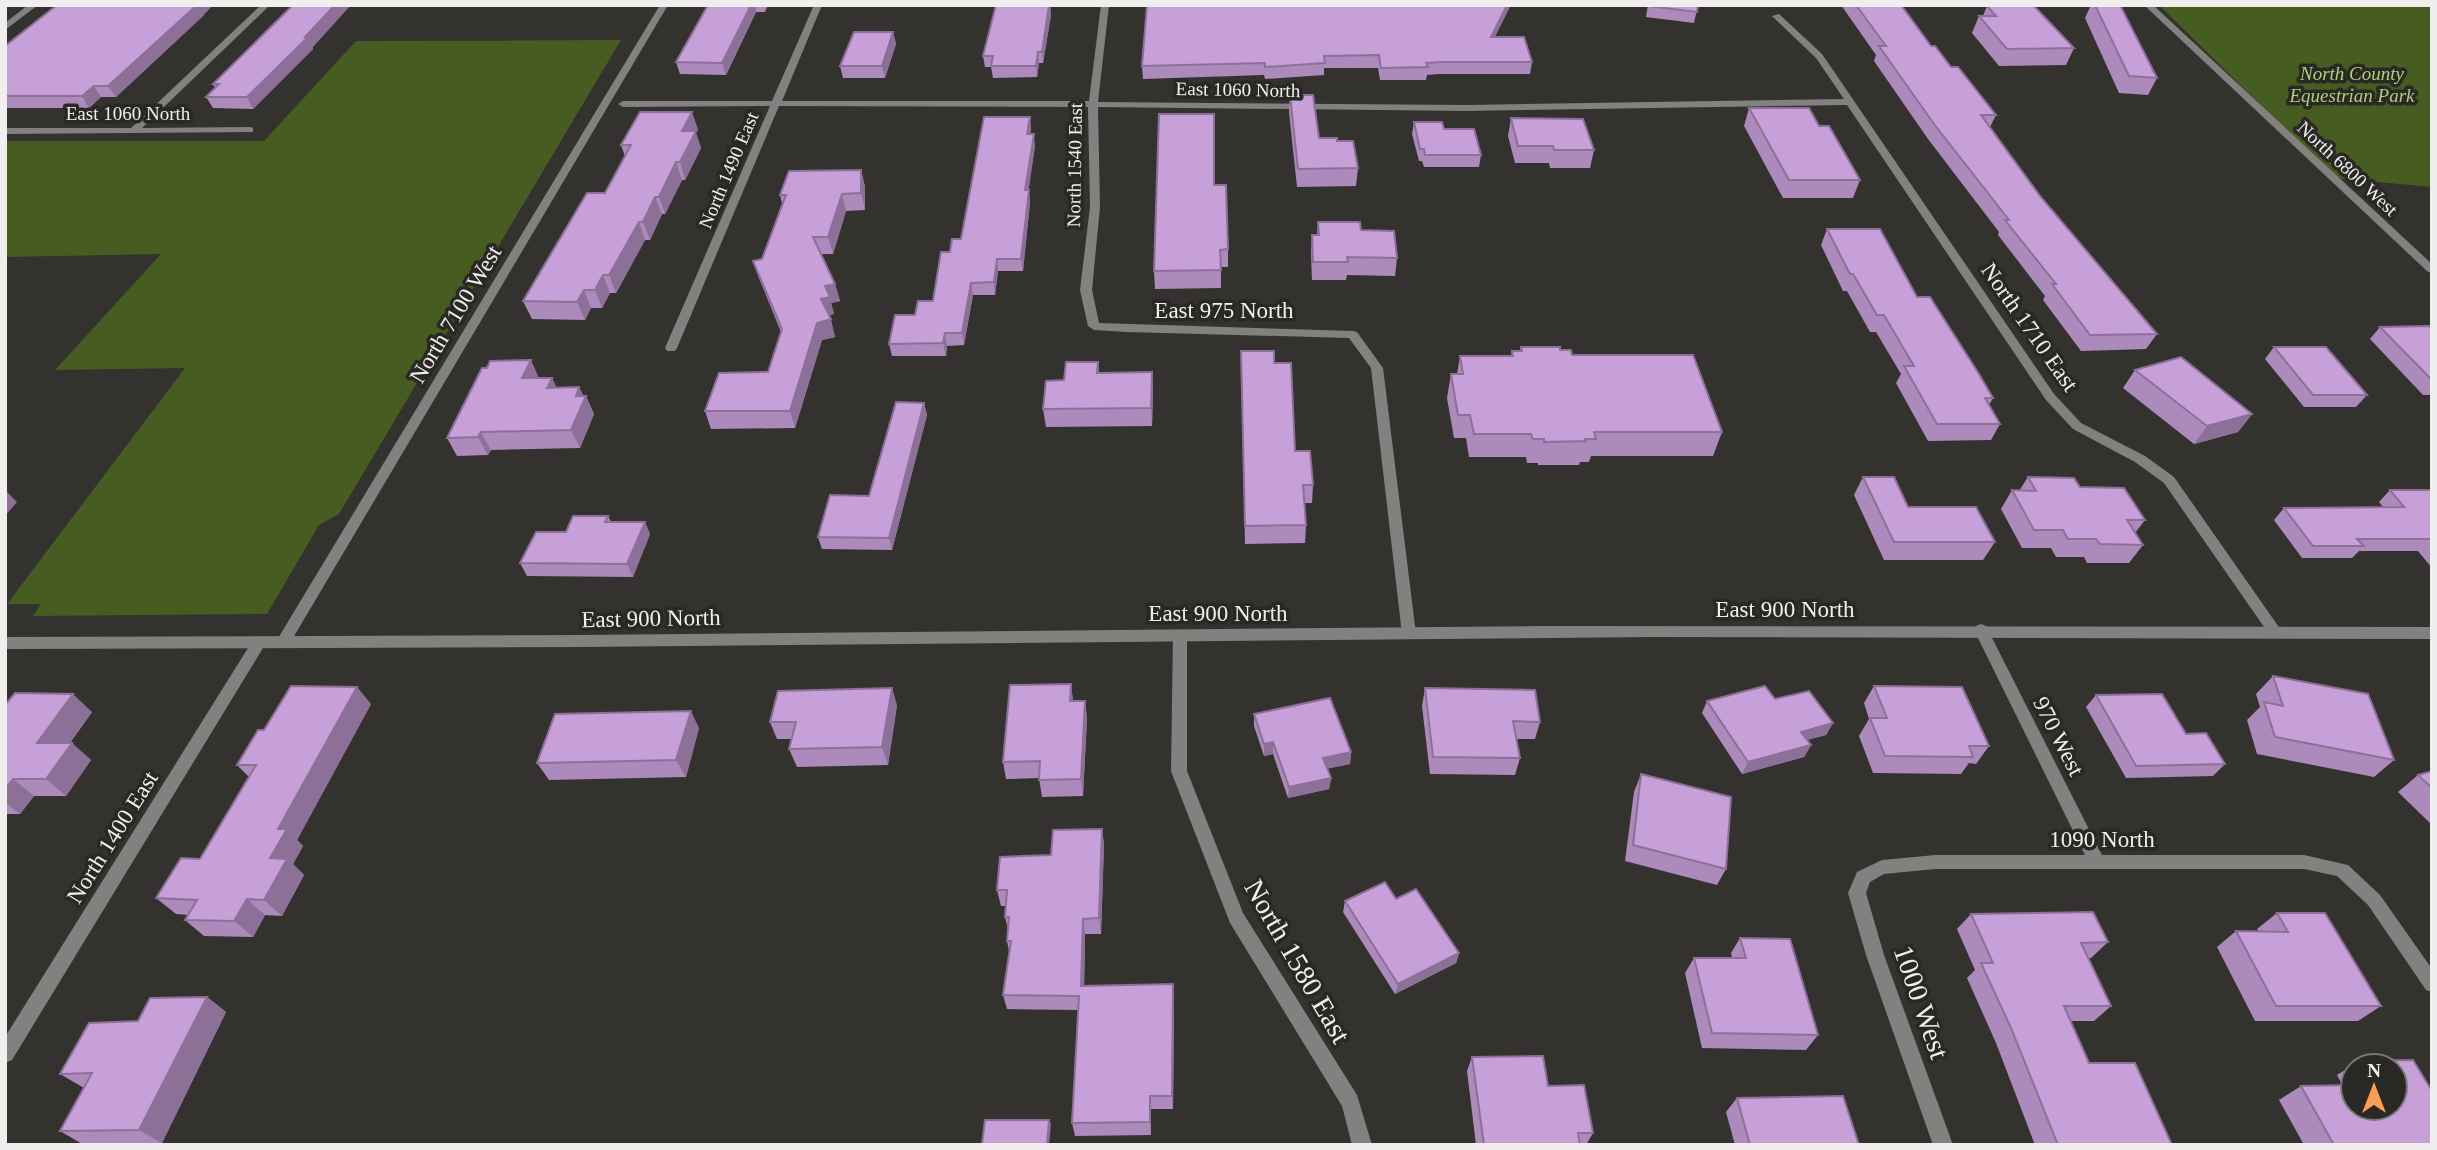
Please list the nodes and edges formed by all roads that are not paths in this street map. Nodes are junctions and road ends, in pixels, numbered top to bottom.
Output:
1 (34, 5) edge
2 (266, 5) edge
3 (664, 5) edge
4 (818, 5) edge
5 (1105, 5) edge
6 (2148, 5) edge
7 (1776, 16) dead end
8 (5, 27) edge
9 (1852, 102) junction
10 (623, 104) dead end
11 (775, 105) junction
12 (1093, 105) junction
13 (250, 130) dead end
14 (5, 131) edge
15 (133, 131) junction
16 (2432, 270) edge
17 (1094, 326) joint
18 (671, 348) dead end
19 (1981, 630) junction
20 (2276, 633) junction
21 (1409, 634) junction
22 (2432, 634) edge
23 (1180, 636) junction
24 (5, 643) edge
25 (258, 644) junction
26 (282, 644) junction
27 (2097, 861) junction
28 (1863, 877) joint
29 (2432, 985) edge
30 (5, 1054) edge
31 (1362, 1145) edge
32 (1943, 1145) edge

1 - 8 street
2 - 15 street
3 - 26 street, North 7100 West
4 - 11 street, North 1490 East
5 - 12 street, North 1540 East
6 - 16 street, North 6800 West
7 - 9 street, North 1710 East
9 - 12 street, East 1060 North
9 - 20 street, North 1710 East
10 - 11 street, East 1060 North
11 - 12 street, East 1060 North
11 - 18 street, North 1490 East
12 - 17 street, North 1540 East
13 - 15 street, East 1060 North
14 - 15 street, East 1060 North
17 - 21 street, East 975 North
19 - 20 street, East 900 North
19 - 21 street, East 900 North
19 - 27 street, 970 West
20 - 22 street, East 900 North
21 - 23 street, East 900 North
23 - 26 street, East 900 North
23 - 31 street, North 1580 East
24 - 25 street, East 900 North
25 - 26 street, East 900 North
25 - 30 street, North 1400 East
27 - 28 street, 1090 North
27 - 29 street, 1090 North
28 - 32 street, 1000 West

